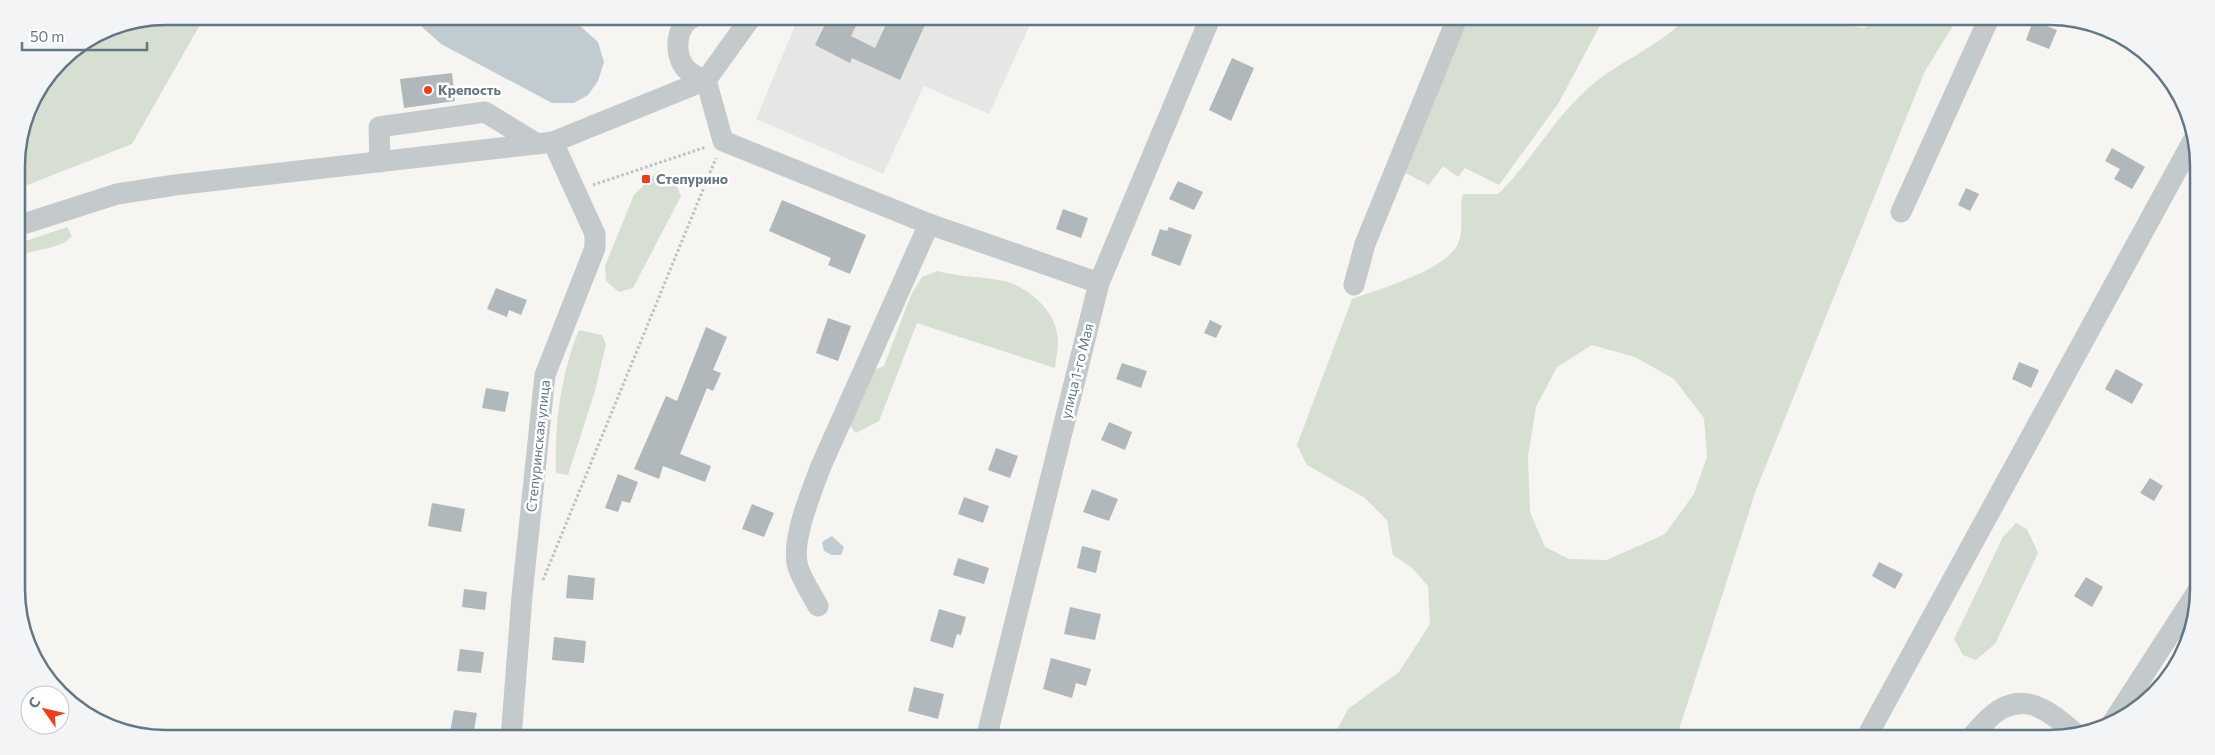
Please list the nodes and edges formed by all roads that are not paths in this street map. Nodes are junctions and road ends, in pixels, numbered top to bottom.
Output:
1 (684, 25) edge
2 (746, 25) edge
3 (1207, 25) edge
4 (1454, 25) edge
5 (1986, 25) edge
6 (706, 80) junction
7 (545, 143) junction
8 (2189, 149) edge
9 (380, 162) junction
10 (1901, 212) dead end
11 (25, 223) edge
12 (929, 224) junction
13 (1099, 283) junction
14 (1354, 286) dead end
15 (2189, 604) edge
16 (818, 606) dead end
17 (2120, 711) edge
18 (2070, 728) edge
19 (512, 730) edge
20 (988, 730) edge
21 (1870, 730) edge
22 (1978, 730) edge

1 - 6 street
2 - 6 street
3 - 13 street, улица 1-го Мая
4 - 14 street
5 - 10 street
6 - 7 street
6 - 12 street
7 - 9 street
7 - 9 street
7 - 19 street, Степуринская улица
8 - 21 street
9 - 11 street
12 - 13 street
12 - 16 street
13 - 20 street, улица 1-го Мая
15 - 17 street
18 - 22 street

